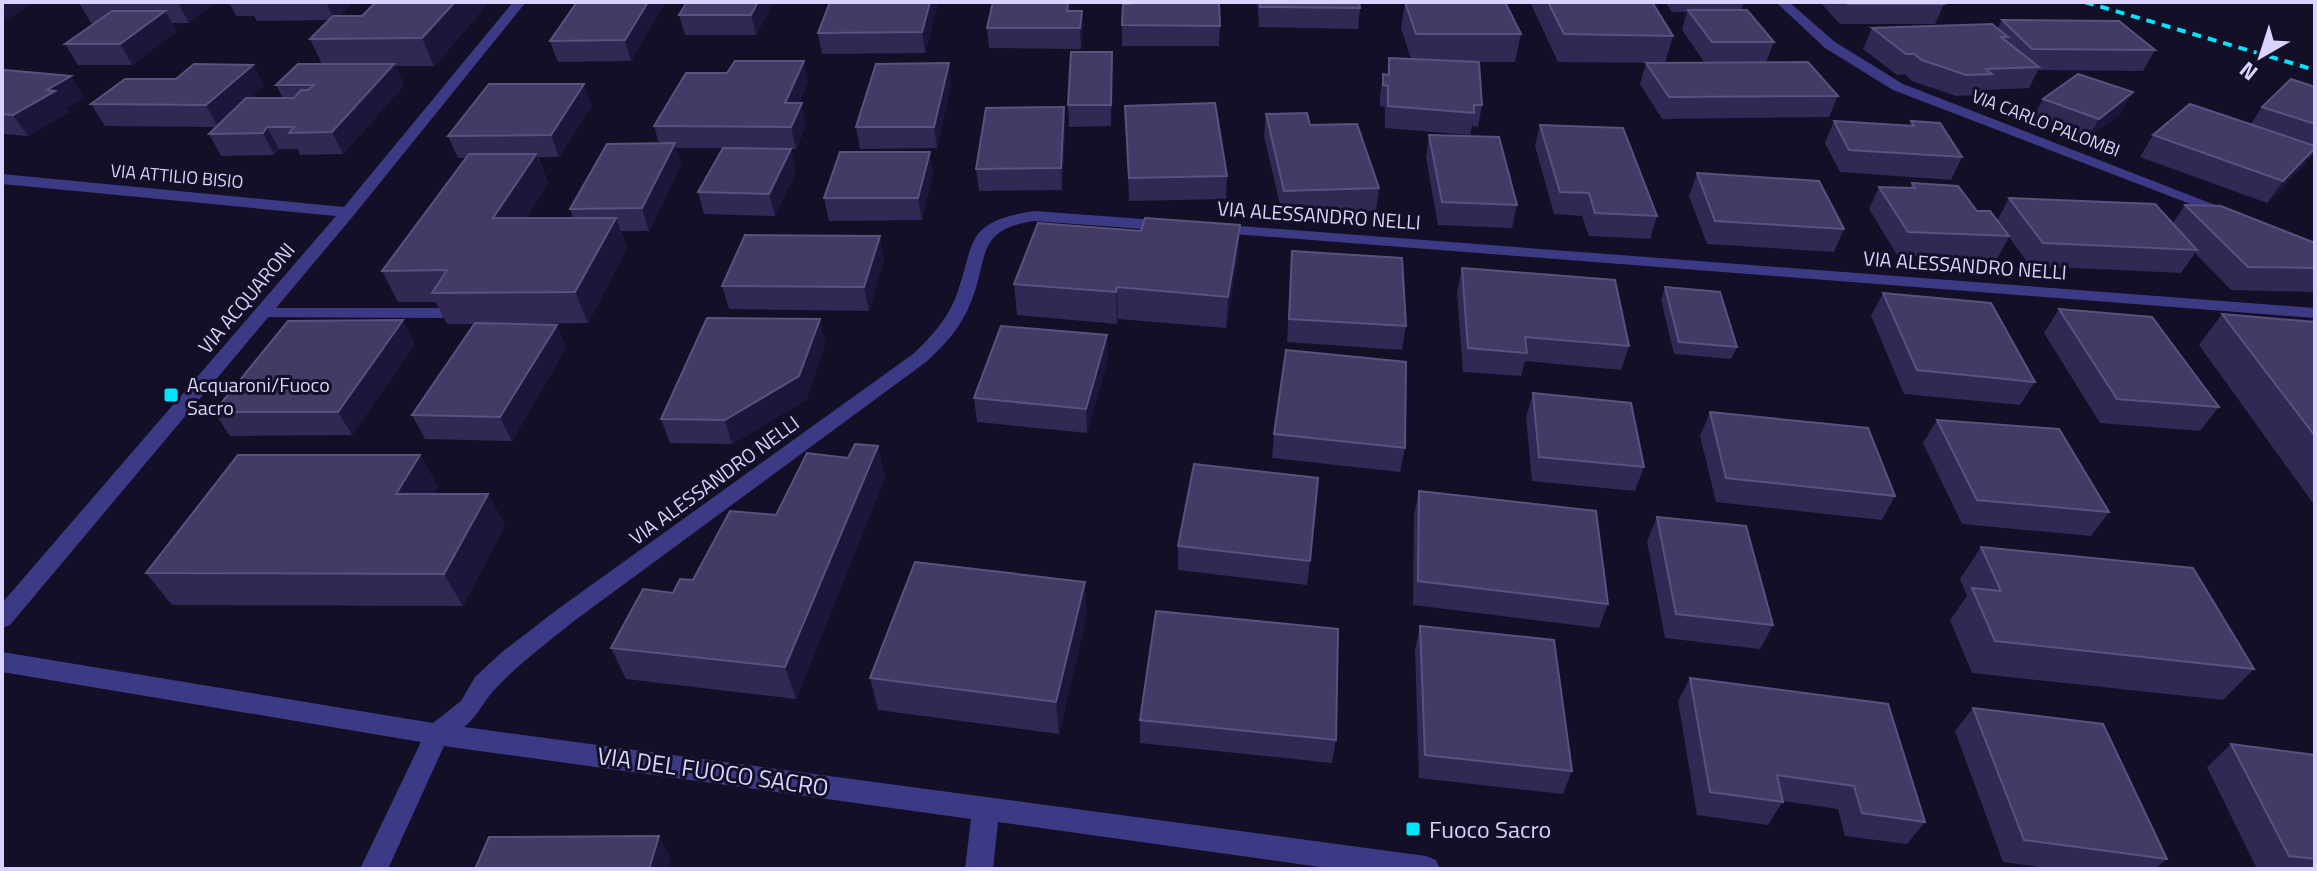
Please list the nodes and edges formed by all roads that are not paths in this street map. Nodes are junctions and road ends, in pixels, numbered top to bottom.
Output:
1 (520, 2) edge
2 (1782, 2) edge
3 (2, 179) edge
4 (348, 212) junction
5 (2242, 219) edge
6 (263, 313) junction
7 (442, 313) edge
8 (2315, 313) edge
9 (2, 619) edge
10 (2, 662) edge
11 (437, 734) junction
12 (986, 807) junction
13 (374, 869) edge
14 (979, 869) edge
15 (1426, 869) edge

1 - 4 street, VIA ACQUARONI
2 - 5 street, VIA CARLO PALOMBI
3 - 4 street, VIA ATTILIO BISIO
4 - 6 street, VIA ACQUARONI
6 - 7 street
6 - 9 street, VIA ACQUARONI
8 - 11 street, VIA ALESSANDRO NELLI
10 - 11 street, VIA DEL FUOCO SACRO
11 - 12 street, VIA DEL FUOCO SACRO
11 - 13 street
12 - 14 street
12 - 15 street, VIA DEL FUOCO SACRO

